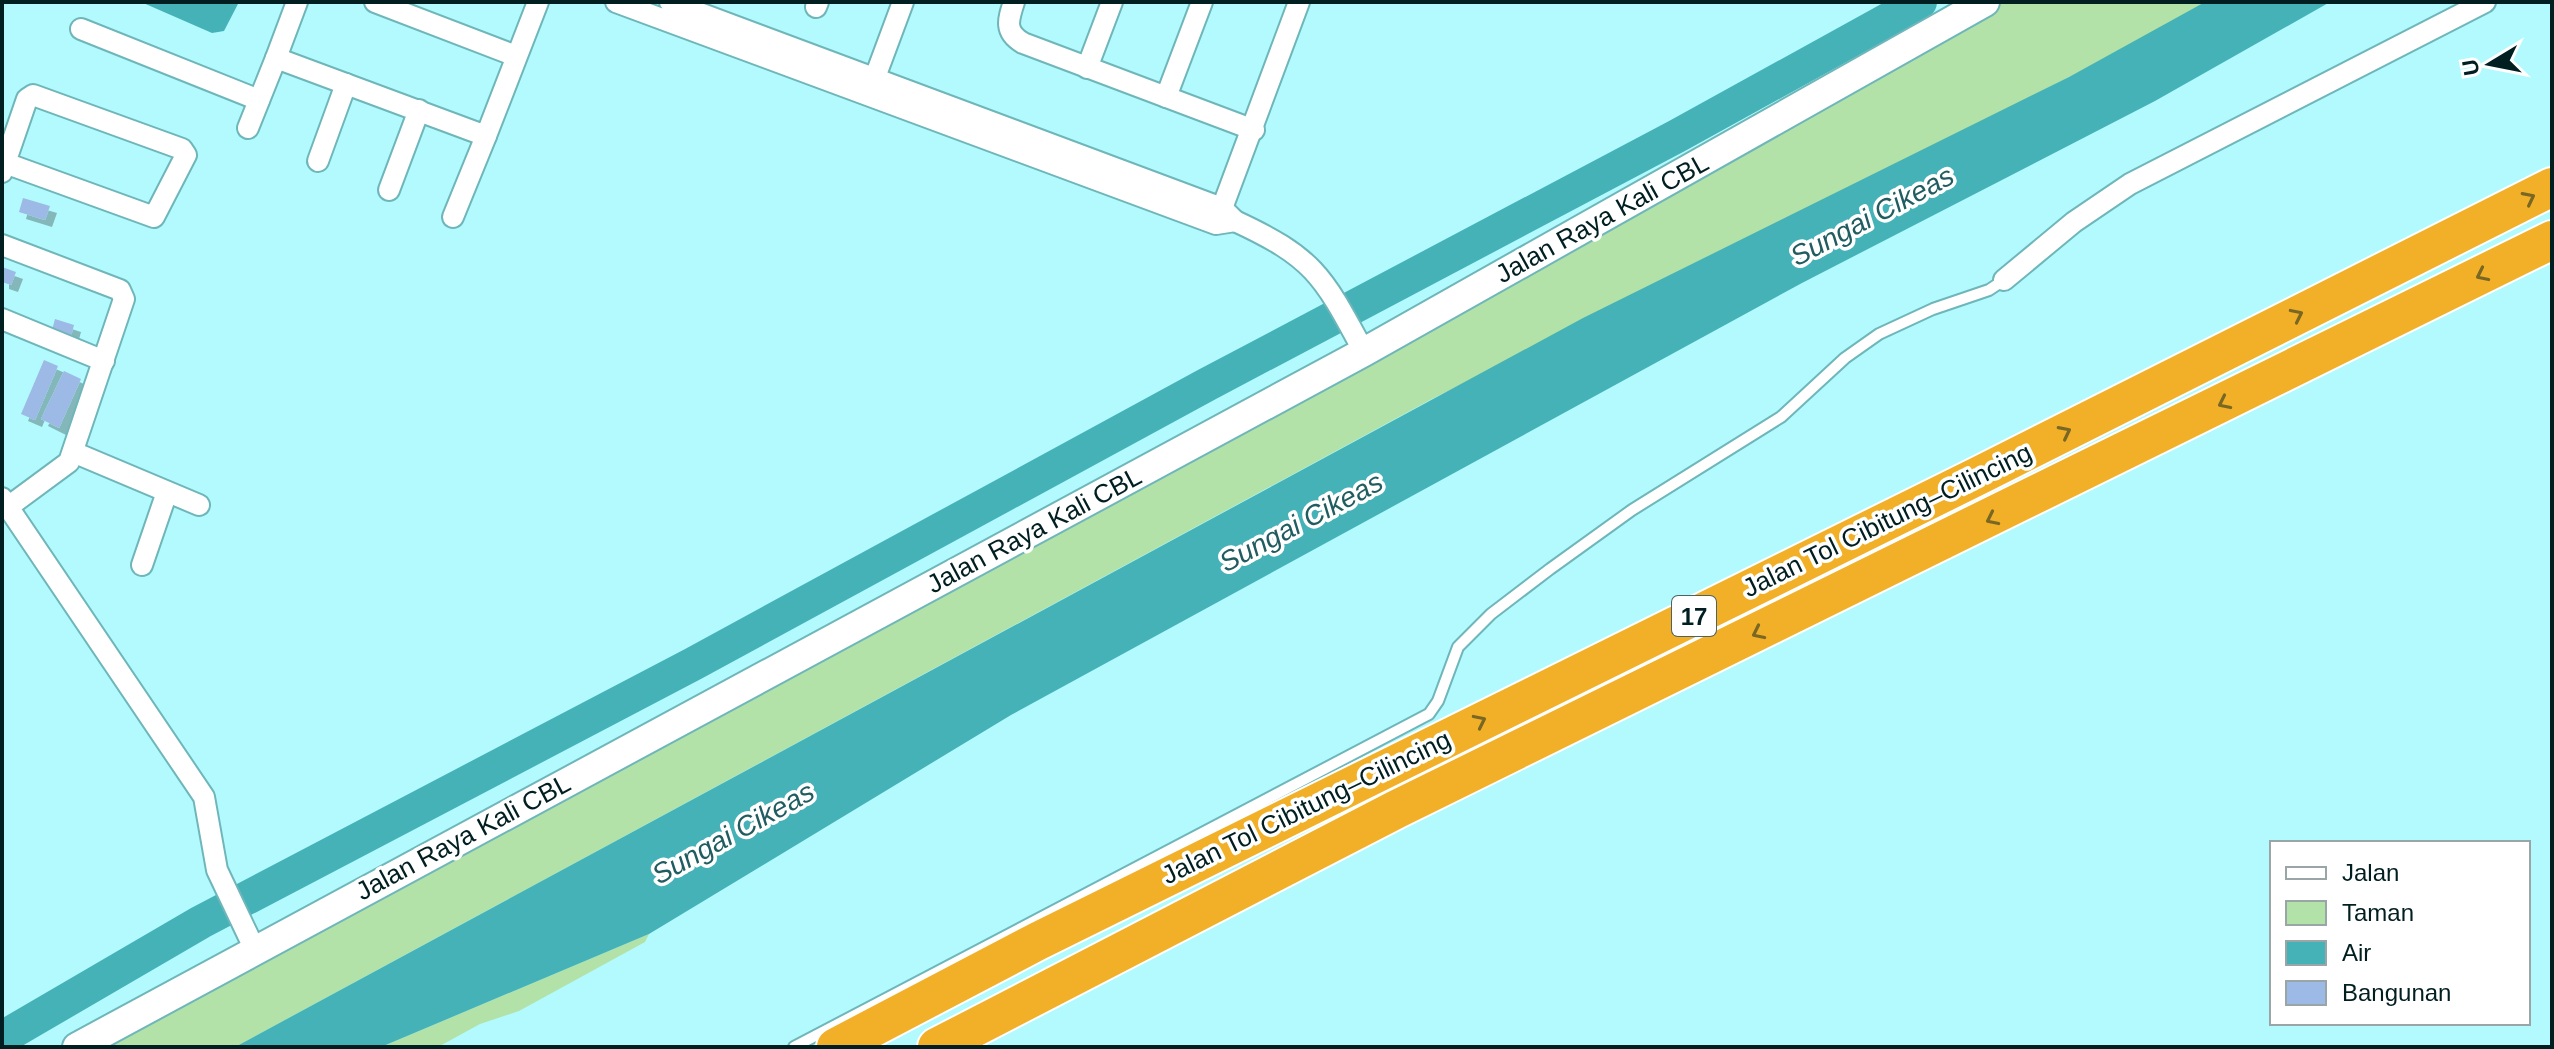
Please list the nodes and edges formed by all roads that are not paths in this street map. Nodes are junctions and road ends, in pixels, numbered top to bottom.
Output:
1 (297, 2) edge
2 (375, 2) edge
3 (538, 2) edge
4 (616, 2) edge
5 (670, 2) edge
6 (903, 2) edge
7 (1014, 2) edge
8 (1112, 2) edge
9 (1202, 2) edge
10 (1299, 2) edge
11 (1985, 2) edge
12 (2485, 2) edge
13 (81, 29) dead end
14 (516, 56) junction
15 (276, 58) junction
16 (1087, 68) junction
17 (346, 84) junction
18 (872, 87) junction
19 (1166, 97) junction
20 (259, 100) junction
21 (419, 110) junction
22 (248, 128) dead end
23 (1254, 130) junction
24 (486, 136) junction
25 (318, 161) dead end
26 (3, 168) edge
27 (2552, 187) edge
28 (389, 190) dead end
29 (453, 217) dead end
30 (1224, 218) junction
31 (2552, 240) edge
32 (2, 245) edge
33 (2004, 280) joint
34 (2, 319) edge
35 (1364, 352) junction
36 (104, 361) junction
37 (73, 452) junction
38 (167, 492) junction
39 (5, 502) edge
40 (199, 505) dead end
41 (142, 565) dead end
42 (255, 950) junction
43 (77, 1047) edge
44 (794, 1047) edge
45 (836, 1047) edge
46 (937, 1047) edge

1 - 15 street
2 - 14 street
3 - 14 street
4 - 18 street
5 - 18 street
6 - 18 street
7 - 16 street
8 - 16 street
9 - 19 street
10 - 23 street
11 - 35 main road, Jalan Raya Kali CBL
12 - 33 street
13 - 20 street
14 - 24 street
15 - 17 street
15 - 20 street
16 - 19 street
17 - 21 street
17 - 25 street
18 - 30 street
19 - 23 street
20 - 22 street
21 - 24 street
21 - 28 street
23 - 30 street
24 - 29 street
26 - 26 street
45 -> 27 highway, Jalan Tol Cibitung–Cilincing / 17
30 - 35 street
31 -> 46 highway, Jalan Tol Cibitung–Cilincing / 17
32 - 36 street
33 - 44 lane
34 - 36 street
35 - 42 main road, Jalan Raya Kali CBL
36 - 37 street
37 - 38 street
37 - 39 street
38 - 40 street
38 - 41 street
39 - 42 street
42 - 43 main road, Jalan Raya Kali CBL

